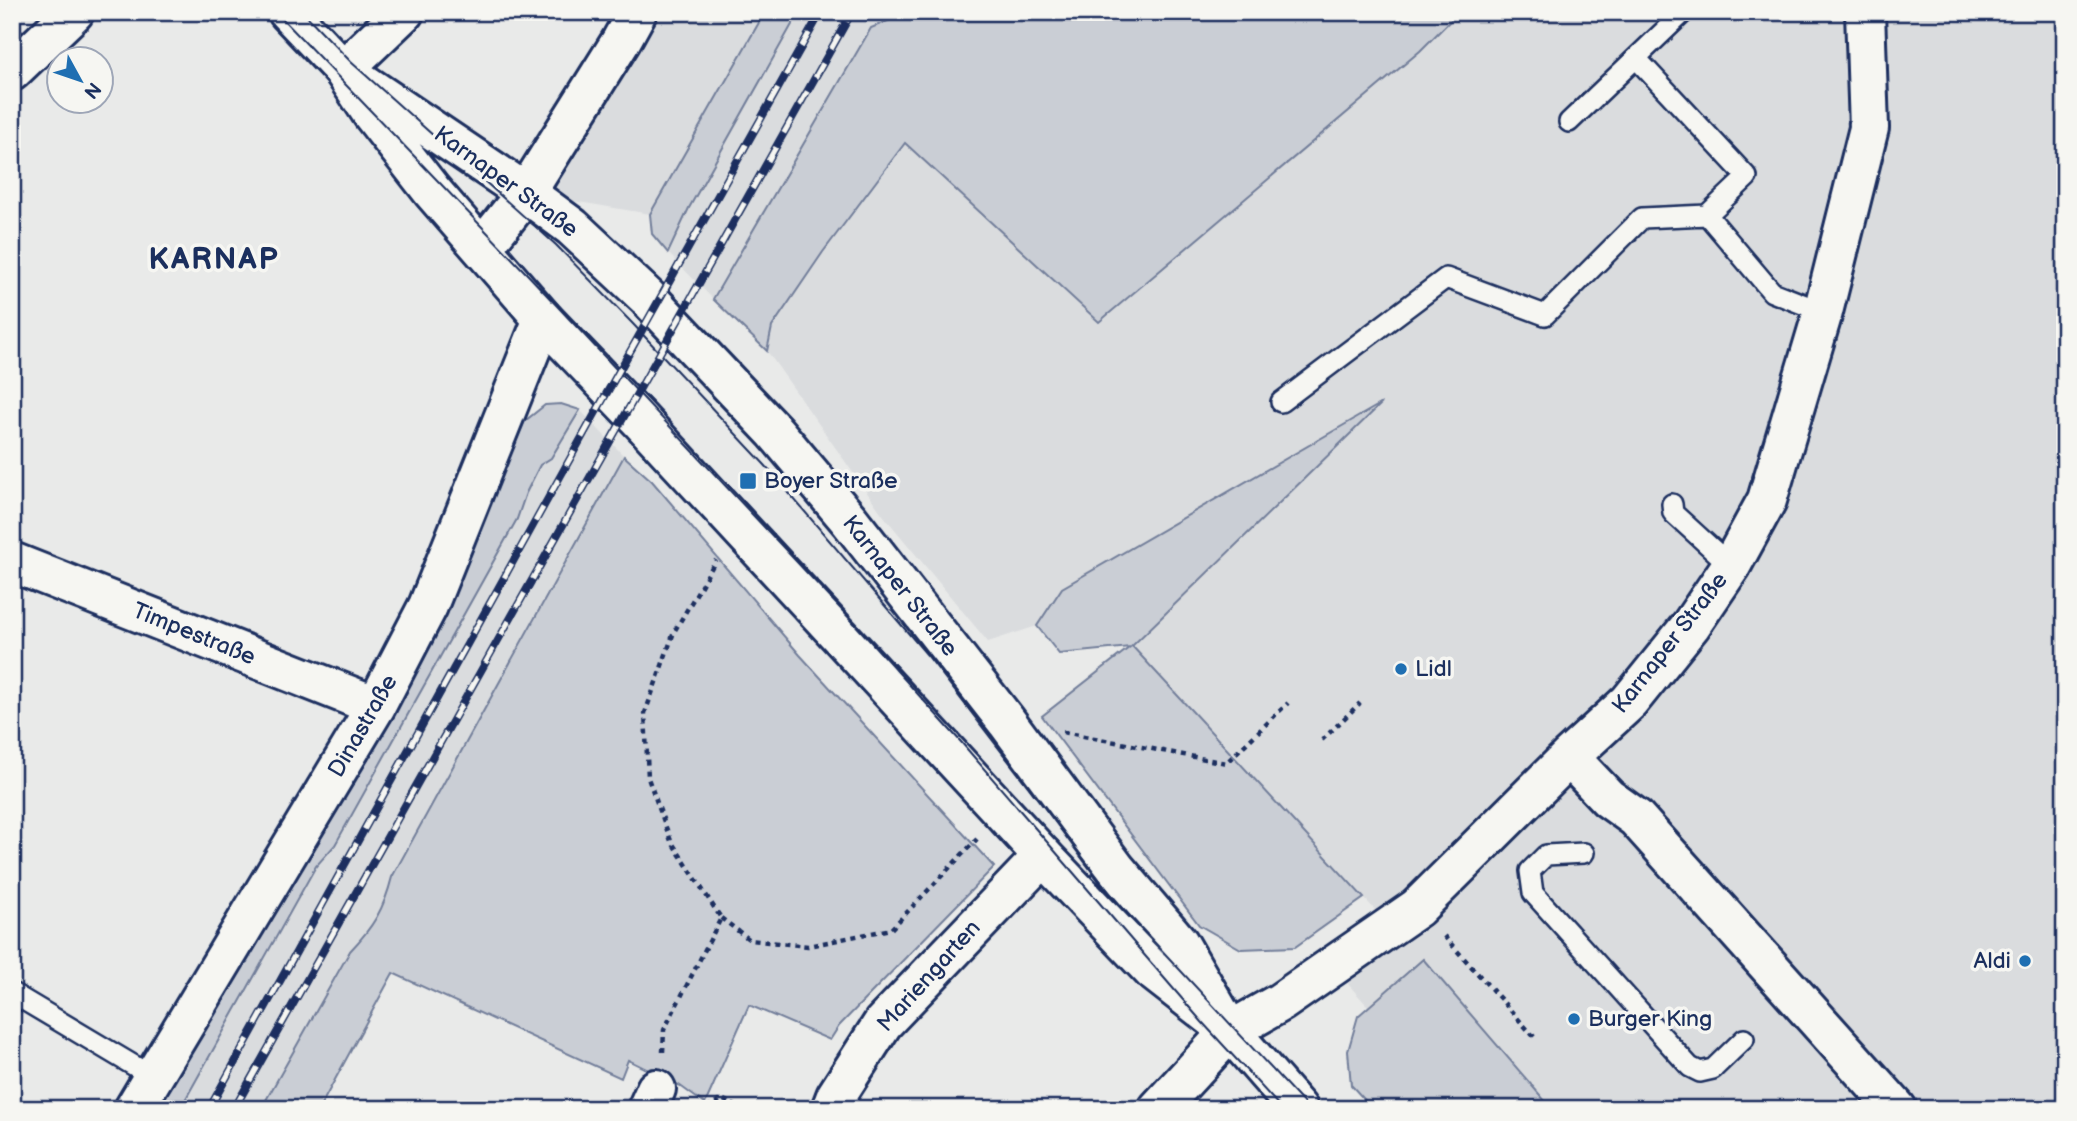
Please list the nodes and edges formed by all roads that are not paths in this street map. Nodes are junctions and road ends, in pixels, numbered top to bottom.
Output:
1 (74, 12) edge
2 (288, 12) edge
3 (404, 12) edge
4 (637, 12) edge
5 (1684, 12) edge
6 (1866, 12) edge
7 (1636, 58) junction
8 (12, 71) edge
9 (343, 71) junction
10 (1569, 122) dead end
11 (526, 193) junction
12 (1707, 215) junction
13 (483, 247) junction
14 (1823, 312) junction
15 (543, 319) junction
16 (1281, 402) dead end
17 (1672, 504) dead end
18 (12, 562) edge
19 (1731, 566) junction
20 (376, 706) junction
21 (1569, 757) junction
22 (1584, 853) dead end
23 (1042, 856) junction
24 (12, 993) edge
25 (1230, 1031) junction
26 (1744, 1039) dead end
27 (153, 1077) junction
28 (134, 1109) edge
29 (831, 1109) edge
30 (1157, 1109) edge
31 (1298, 1109) edge
32 (1897, 1109) edge

1 - 8 street
2 - 9 street, Karnaper Straße
3 - 9 street
4 - 11 street
5 - 7 lane
6 - 14 street, Karnaper Straße
7 - 10 lane
7 - 12 lane
9 - 11 street, Karnaper Straße
9 - 13 street, Karnaper Straße
11 - 13 street
11 - 25 street, Karnaper Straße
12 - 14 lane
12 - 16 lane
13 - 15 street, Karnaper Straße
14 - 19 street, Karnaper Straße
15 - 20 street, Dinastraße
15 - 23 street, Karnaper Straße
17 - 19 lane
18 - 20 street, Timpestraße
19 - 21 street, Karnaper Straße
20 - 27 street, Dinastraße
21 - 25 street, Karnaper Straße
21 - 32 street
22 - 26 lane
23 - 25 street, Karnaper Straße
23 - 29 street, Mariengarten
24 - 27 lane
25 - 30 street
25 - 31 street, Karnaper Straße
27 - 28 street, Dinastraße

